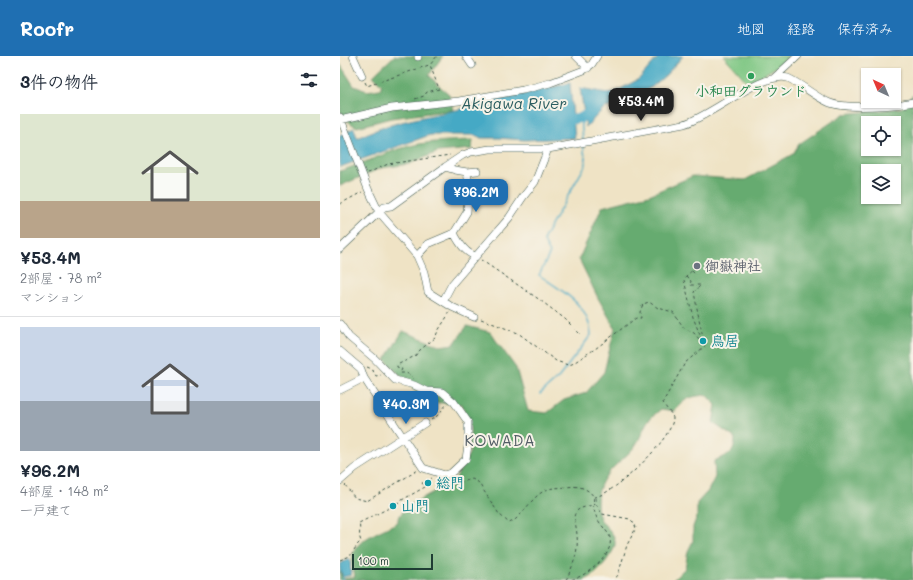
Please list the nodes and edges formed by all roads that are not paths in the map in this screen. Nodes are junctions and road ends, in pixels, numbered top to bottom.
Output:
1 (353, 56) edge
2 (466, 56) edge
3 (576, 56) edge
4 (597, 56) edge
5 (798, 56) edge
6 (472, 65) dead end
7 (588, 68) junction
8 (362, 76) road end
9 (775, 77) junction
10 (913, 102) edge
11 (341, 119) edge
12 (548, 149) junction
13 (445, 167) junction
14 (477, 171) dead end
15 (467, 172) junction
16 (454, 233) junction
17 (340, 250) edge
18 (417, 256) junction
19 (476, 256) junction
20 (443, 301) junction
21 (474, 317) road end
22 (340, 324) edge
23 (340, 351) edge
24 (364, 378) junction
25 (340, 390) edge
26 (425, 423) road end
27 (402, 437) junction
28 (340, 480) edge

1 - 8 street
2 - 6 street
3 - 7 street
4 - 7 street
5 - 9 street
7 - 11 street
9 - 10 street
9 - 12 street
11 - 13 street
12 - 13 street
12 - 19 street
13 - 15 street
14 - 15 street
15 - 16 street
16 - 18 street
16 - 19 street
17 - 18 street
18 - 20 street
19 - 20 street
20 - 21 street
22 - 27 street
23 - 24 street
24 - 25 street
24 - 27 street
26 - 27 street
27 - 28 street

